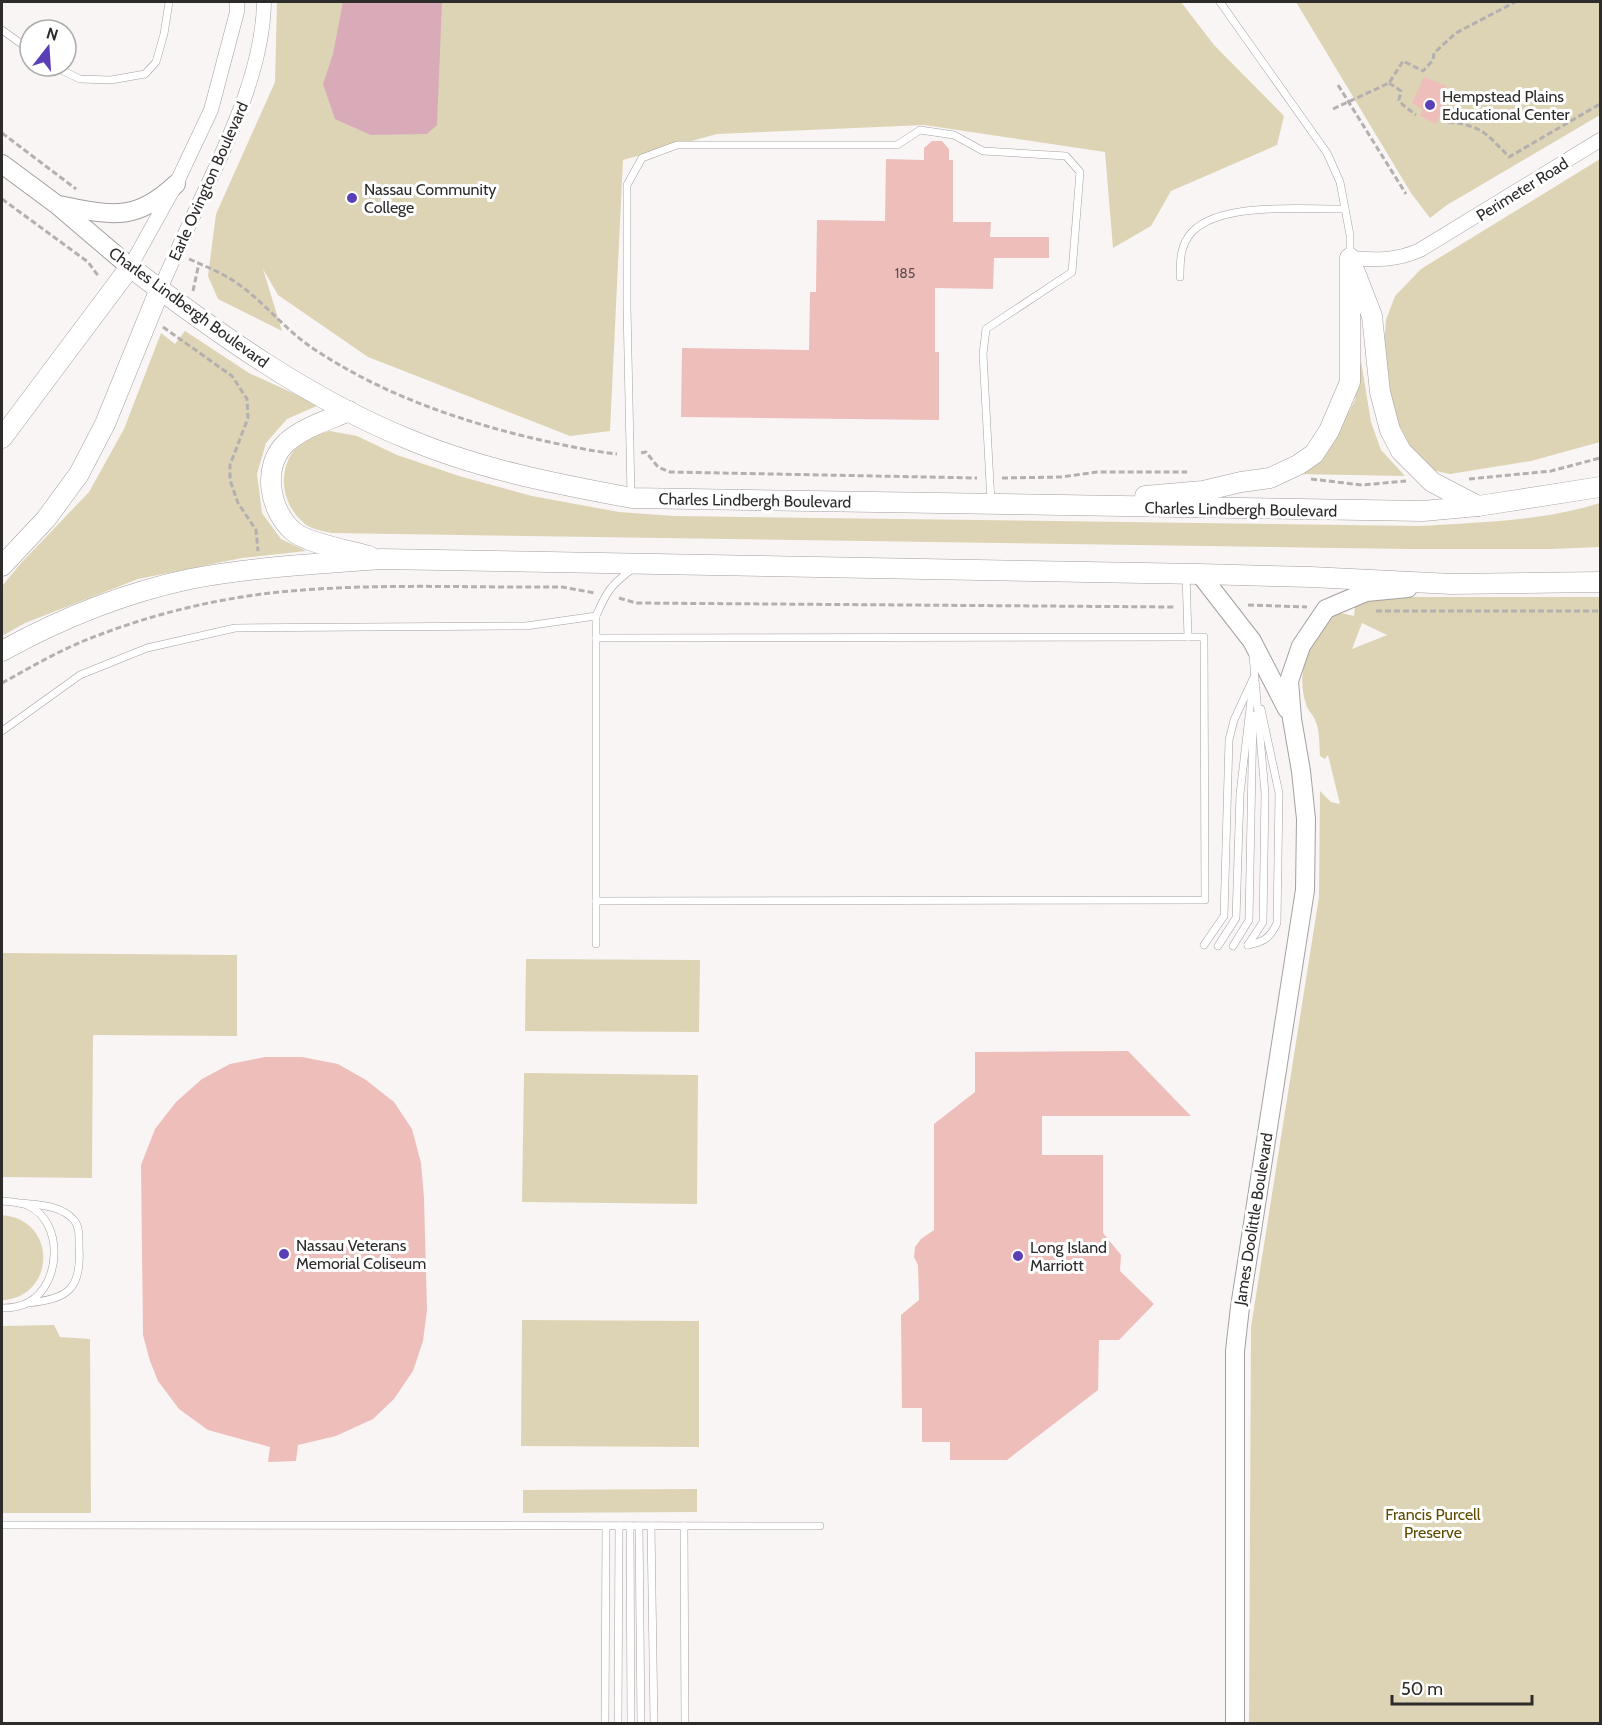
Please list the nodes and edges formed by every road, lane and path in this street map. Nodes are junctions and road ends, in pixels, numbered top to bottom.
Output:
1 (169, 2) edge
2 (237, 2) edge
3 (264, 2) edge
4 (1220, 2) edge
5 (1515, 2) edge
6 (2, 30) edge
7 (18, 41) edge
8 (78, 78) edge
9 (1389, 83) junction
10 (1338, 85) dead end
11 (1348, 101) junction
12 (1600, 104) edge
13 (1333, 109) dead end
14 (1416, 116) dead end
15 (1448, 122) dead end
16 (2, 133) edge
17 (1600, 140) edge
18 (2, 164) edge
19 (176, 184) junction
20 (81, 193) dead end
21 (1406, 194) dead end
22 (2, 199) edge
23 (56, 204) junction
24 (1345, 209) junction
25 (1350, 258) junction
26 (191, 260) dead end
27 (130, 267) junction
28 (1180, 277) dead end
29 (103, 280) dead end
30 (160, 289) junction
31 (162, 327) dead end
32 (349, 411) junction
33 (2, 438) edge
34 (606, 453) dead end
35 (641, 453) dead end
36 (1600, 458) edge
37 (1195, 472) dead end
38 (1283, 472) junction
39 (990, 478) junction
40 (1432, 482) junction
41 (1600, 487) edge
42 (632, 498) junction
43 (991, 504) junction
44 (1092, 506) junction
45 (1478, 506) junction
46 (259, 555) dead end
47 (381, 559) junction
48 (638, 564) junction
49 (2, 566) edge
50 (1193, 574) junction
51 (1600, 582) edge
52 (1452, 584) junction
53 (582, 590) dead end
54 (620, 599) dead end
55 (1226, 606) junction
56 (1187, 607) junction
57 (1326, 609) junction
58 (1372, 611) dead end
59 (1600, 611) edge
60 (596, 616) junction
61 (1188, 637) junction
62 (596, 638) junction
63 (1252, 641) junction
64 (2, 651) edge
65 (1254, 677) junction
66 (2, 683) edge
67 (1292, 719) junction
68 (2, 730) edge
69 (596, 901) junction
70 (596, 944) dead end
71 (1204, 945) dead end
72 (1218, 945) dead end
73 (1233, 946) dead end
74 (2, 1201) edge
75 (21, 1203) junction
76 (28, 1303) junction
77 (2, 1308) edge
78 (2, 1525) edge
79 (606, 1526) junction
80 (619, 1526) junction
81 (630, 1526) junction
82 (639, 1526) junction
83 (651, 1526) junction
84 (684, 1526) junction
85 (820, 1526) dead end
86 (605, 1724) edge
87 (618, 1724) edge
88 (631, 1724) edge
89 (641, 1724) edge
90 (654, 1724) edge
91 (685, 1724) edge
92 (1235, 1724) edge

1 - 8 lane
2 - 19 street, Earle Ovington Boulevard
3 - 30 street, Earle Ovington Boulevard
4 - 24 lane
5 - 9 path
6 - 7 lane
9 - 11 path
9 - 14 path
10 - 11 path
11 - 13 path
11 - 21 path
12 - 15 path
16 - 20 path
17 - 25 street, Perimeter Road
18 - 23 street, Charles Lindbergh Boulevard
19 - 23 street
19 - 27 street, Earle Ovington Boulevard
22 - 29 path
23 - 27 street, Charles Lindbergh Boulevard
24 - 25 lane
24 - 28 lane
25 - 38 main road
25 - 40 main road
26 - 34 path
27 - 30 main road, Charles Lindbergh Boulevard
27 - 33 main road, Earle Ovington Boulevard
30 - 32 main road, Charles Lindbergh Boulevard
30 - 49 main road, Earle Ovington Boulevard
31 - 46 path
32 - 42 main road, Charles Lindbergh Boulevard
32 - 47 main road
35 - 39 path
36 - 40 path
37 - 39 path
38 - 40 path
38 - 44 main road
39 - 42 lane
39 - 43 lane
40 - 45 main road
41 - 45 main road, Charles Lindbergh Boulevard
42 - 43 main road, Charles Lindbergh Boulevard
43 - 44 main road, Charles Lindbergh Boulevard
44 - 45 main road, Charles Lindbergh Boulevard
47 - 48 main road
47 - 64 main road
48 - 50 main road
48 - 60 lane
50 - 52 main road
50 - 55 street, James Doolittle Boulevard
50 - 56 lane
51 - 52 main road
52 - 57 street
53 - 66 path
54 - 56 path
55 - 57 path
55 - 63 street, James Doolittle Boulevard
56 - 61 lane
57 - 67 street, James Doolittle Boulevard
58 - 59 path
60 - 62 lane
60 - 68 lane
61 - 62 lane
61 - 69 lane
62 - 69 lane
63 - 65 lane
63 - 67 street, James Doolittle Boulevard
65 - 65 lane
65 - 71 lane
65 - 72 lane
65 - 73 lane
67 - 92 street, James Doolittle Boulevard
69 - 70 lane
74 - 75 lane
75 - 76 lane
75 - 76 lane
76 - 77 lane
78 - 79 lane
79 - 80 lane
79 - 86 lane
80 - 81 lane
80 - 87 lane
81 - 82 lane
81 - 88 lane
82 - 83 lane
82 - 89 lane
83 - 84 lane
83 - 90 lane
84 - 85 lane
84 - 91 lane

